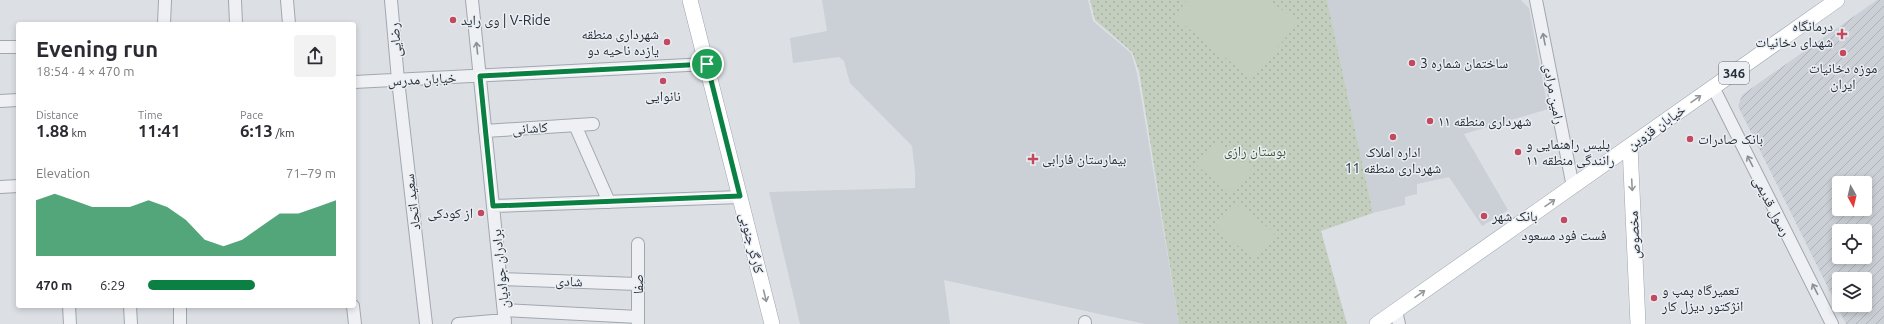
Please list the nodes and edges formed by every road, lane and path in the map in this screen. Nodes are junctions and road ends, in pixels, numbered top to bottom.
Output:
1 (165, 0) edge
2 (235, 0) edge
3 (287, 0) edge
4 (391, 0) edge
5 (472, 0) edge
6 (690, 0) edge
7 (1536, 0) edge
8 (1838, 0) edge
9 (1824, 5) edge
10 (164, 22) edge
11 (236, 22) edge
12 (289, 22) edge
13 (16, 46) edge
14 (0, 47) edge
15 (707, 64) junction
16 (480, 76) junction
17 (398, 80) junction
18 (356, 82) edge
19 (1713, 88) junction
20 (16, 100) edge
21 (0, 101) edge
22 (593, 124) dead end
23 (575, 125) junction
24 (485, 131) junction
25 (1630, 146) junction
26 (16, 186) edge
27 (0, 187) edge
28 (1573, 187) junction
29 (740, 196) junction
30 (609, 202) junction
31 (493, 206) junction
32 (638, 244) dead end
33 (501, 279) junction
34 (637, 284) junction
35 (69, 308) edge
36 (130, 308) edge
37 (180, 308) edge
38 (353, 308) edge
39 (1397, 317) edge
40 (505, 318) edge
41 (638, 320) edge
42 (70, 324) edge
43 (131, 324) edge
44 (180, 324) edge
45 (354, 324) edge
46 (426, 324) edge
47 (458, 324) edge
48 (772, 324) edge
49 (1377, 324) edge
50 (1638, 324) edge
51 (1832, 324) edge

1 - 10 street
2 - 11 street
3 - 12 street
4 - 17 street, رضایی
16 -> 5 street, برادران جوادیان
6 - 15 main road, کارگر جنوبی
28 -> 7 street, رامین مرادی
8 - 9 main road, خیابان قزوین / 346
9 - 19 main road, خیابان قزوین / 346
13 - 14 street
15 - 16 street, خیابان مدرس
15 - 29 main road, کارگر جنوبی
16 - 17 street, خیابان مدرس
16 - 24 street, برادران جوادیان
17 - 18 street, خیابان مدرس
17 - 46 street, سعید اتحاد
25 -> 19 main road, خیابان قزوین / 346
51 -> 19 street, رسول قدیمی
20 - 21 street
22 - 23 street, کاشانی
23 - 24 street, کاشانی
23 - 30 street
24 - 31 street, برادران جوادیان
25 - 28 main road, خیابان قزوین / 346
25 -> 50 main road, مخصوص
26 - 27 street
39 -> 28 main road, خیابان قزوین / 346
29 - 30 street
29 -> 48 main road, کارگر جنوبی
30 - 31 street
31 - 33 street, برادران جوادیان
32 - 34 street, صفا
33 - 34 street, شادی
33 - 40 street, برادران جوادیان
34 - 41 street, صفا
35 - 42 street
36 - 43 street
37 - 44 street
38 - 45 street
39 - 49 main road, خیابان قزوین / 346
40 - 41 street
40 - 47 street

